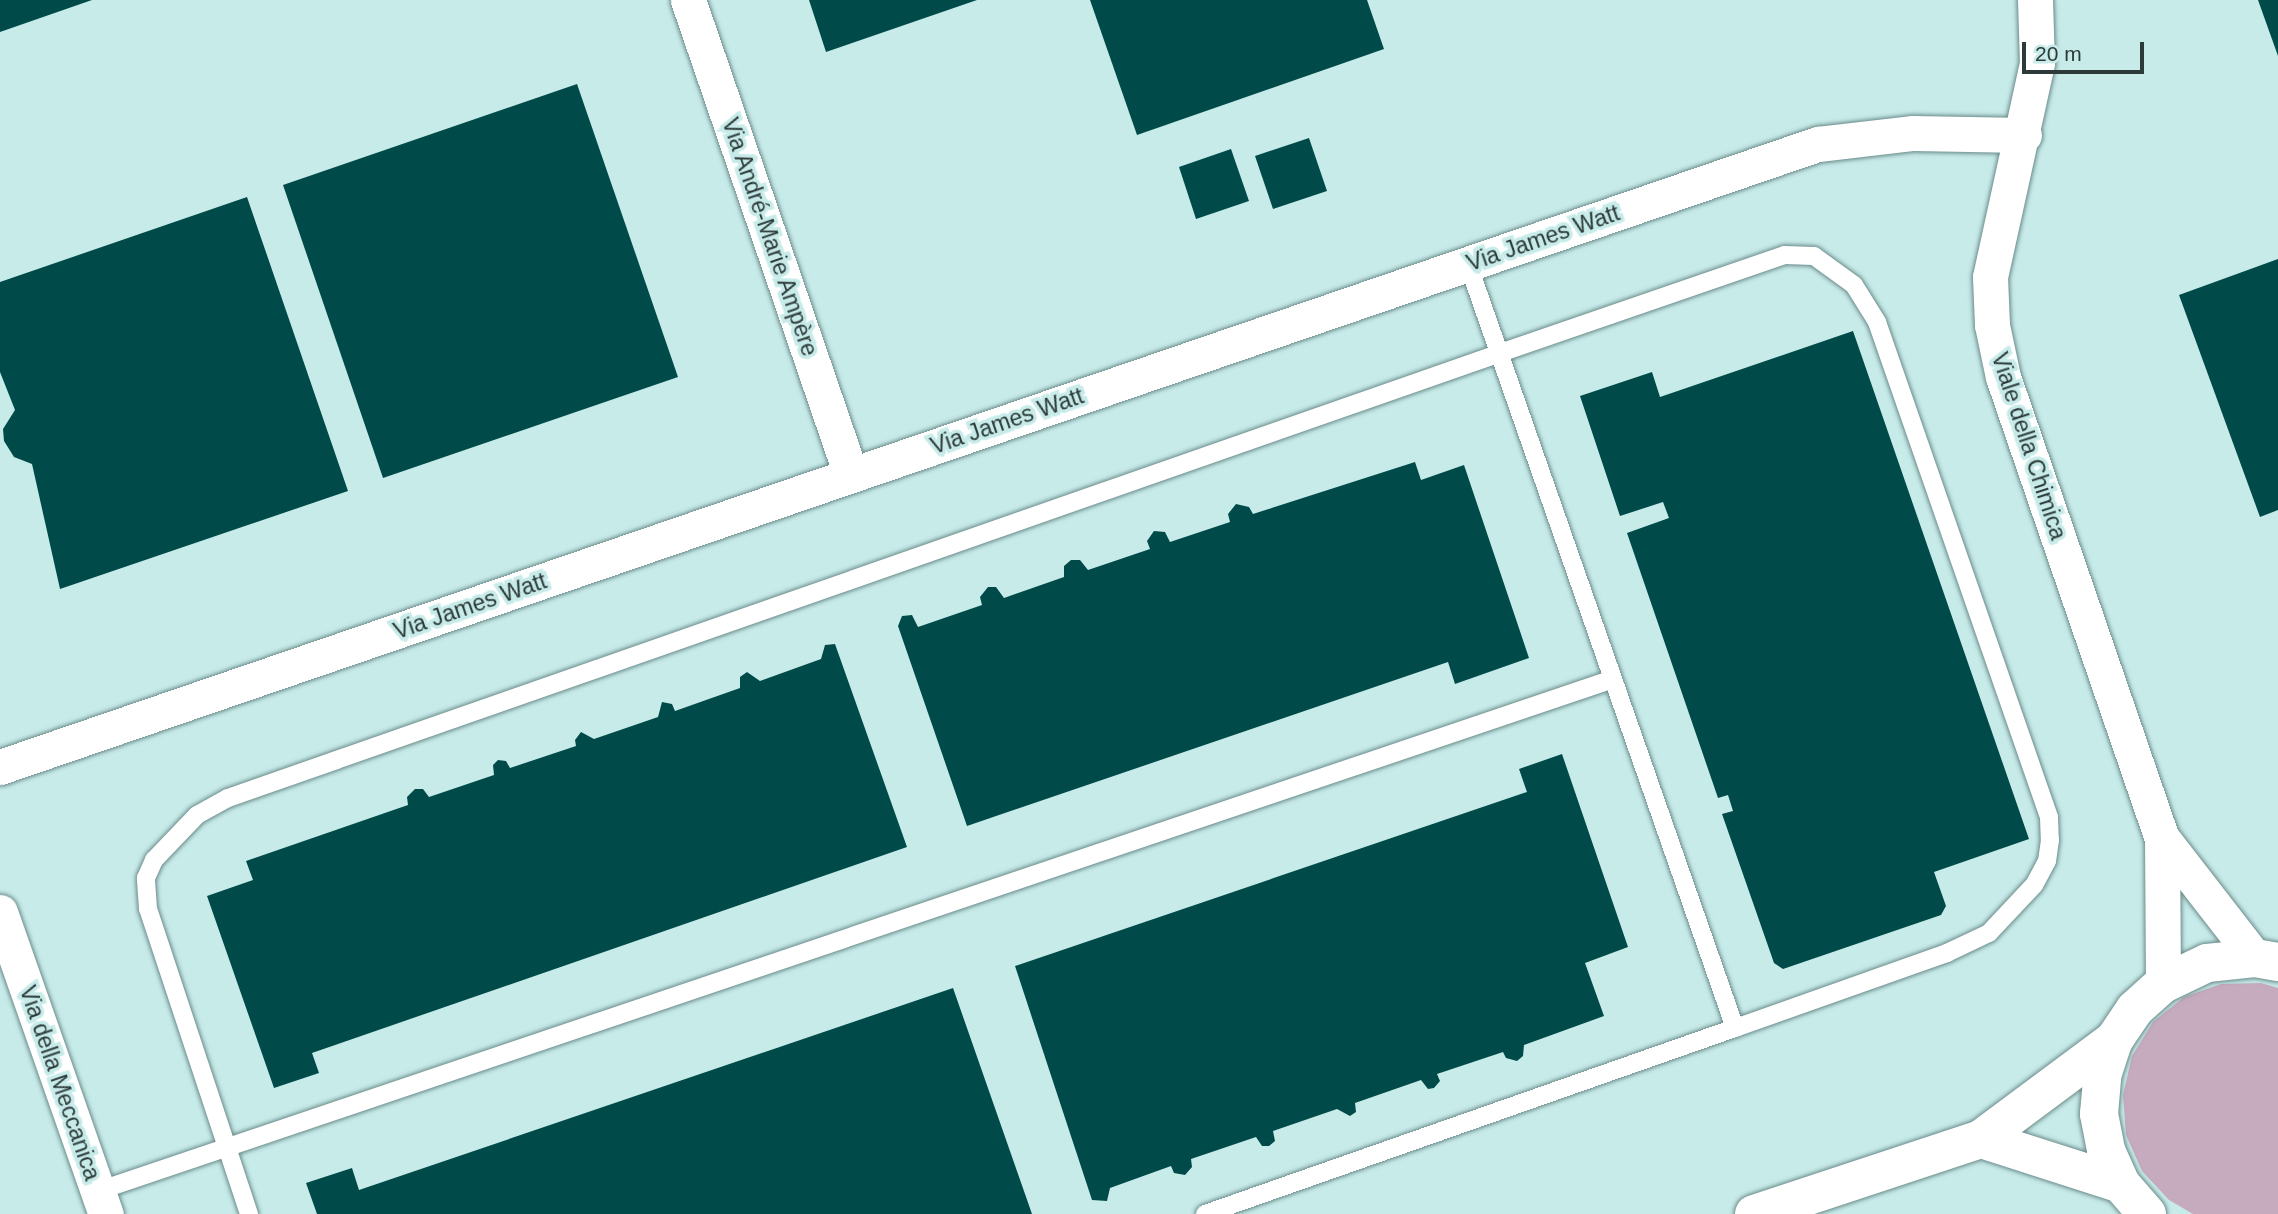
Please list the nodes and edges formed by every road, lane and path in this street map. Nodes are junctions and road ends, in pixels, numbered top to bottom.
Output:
1 (688, 0) edge
2 (2035, 0) edge
3 (2024, 135) junction
4 (1468, 264) junction
5 (1500, 353) junction
6 (851, 475) junction
7 (1613, 679) junction
8 (0, 767) edge
9 (2162, 838) junction
10 (0, 912) edge
11 (2267, 960) edge
12 (2163, 984) junction
13 (1735, 1028) junction
14 (2114, 1040) junction
15 (1981, 1139) junction
16 (227, 1148) junction
17 (102, 1203) edge
18 (2134, 1203) edge
19 (249, 1214) edge
20 (1205, 1214) edge
21 (1754, 1214) edge

1 - 6 street, Via André-Marie Ampère
2 - 3 street, Viale della Chimica
3 - 4 street, Via James Watt
3 - 9 street, Viale della Chimica
4 - 5 lane
4 - 6 street, Via James Watt
5 - 7 lane
5 - 13 lane
5 - 16 lane
6 - 8 street, Via James Watt
7 - 13 lane
7 - 16 lane
9 - 11 street, Viale della Chimica
9 - 12 street, Viale della Chimica
10 - 17 street, Via della Meccanica
11 - 12 street
12 - 14 street
13 - 20 lane
14 - 15 street
14 - 18 street
15 - 18 street
15 - 21 street
16 - 17 lane
16 - 19 lane

